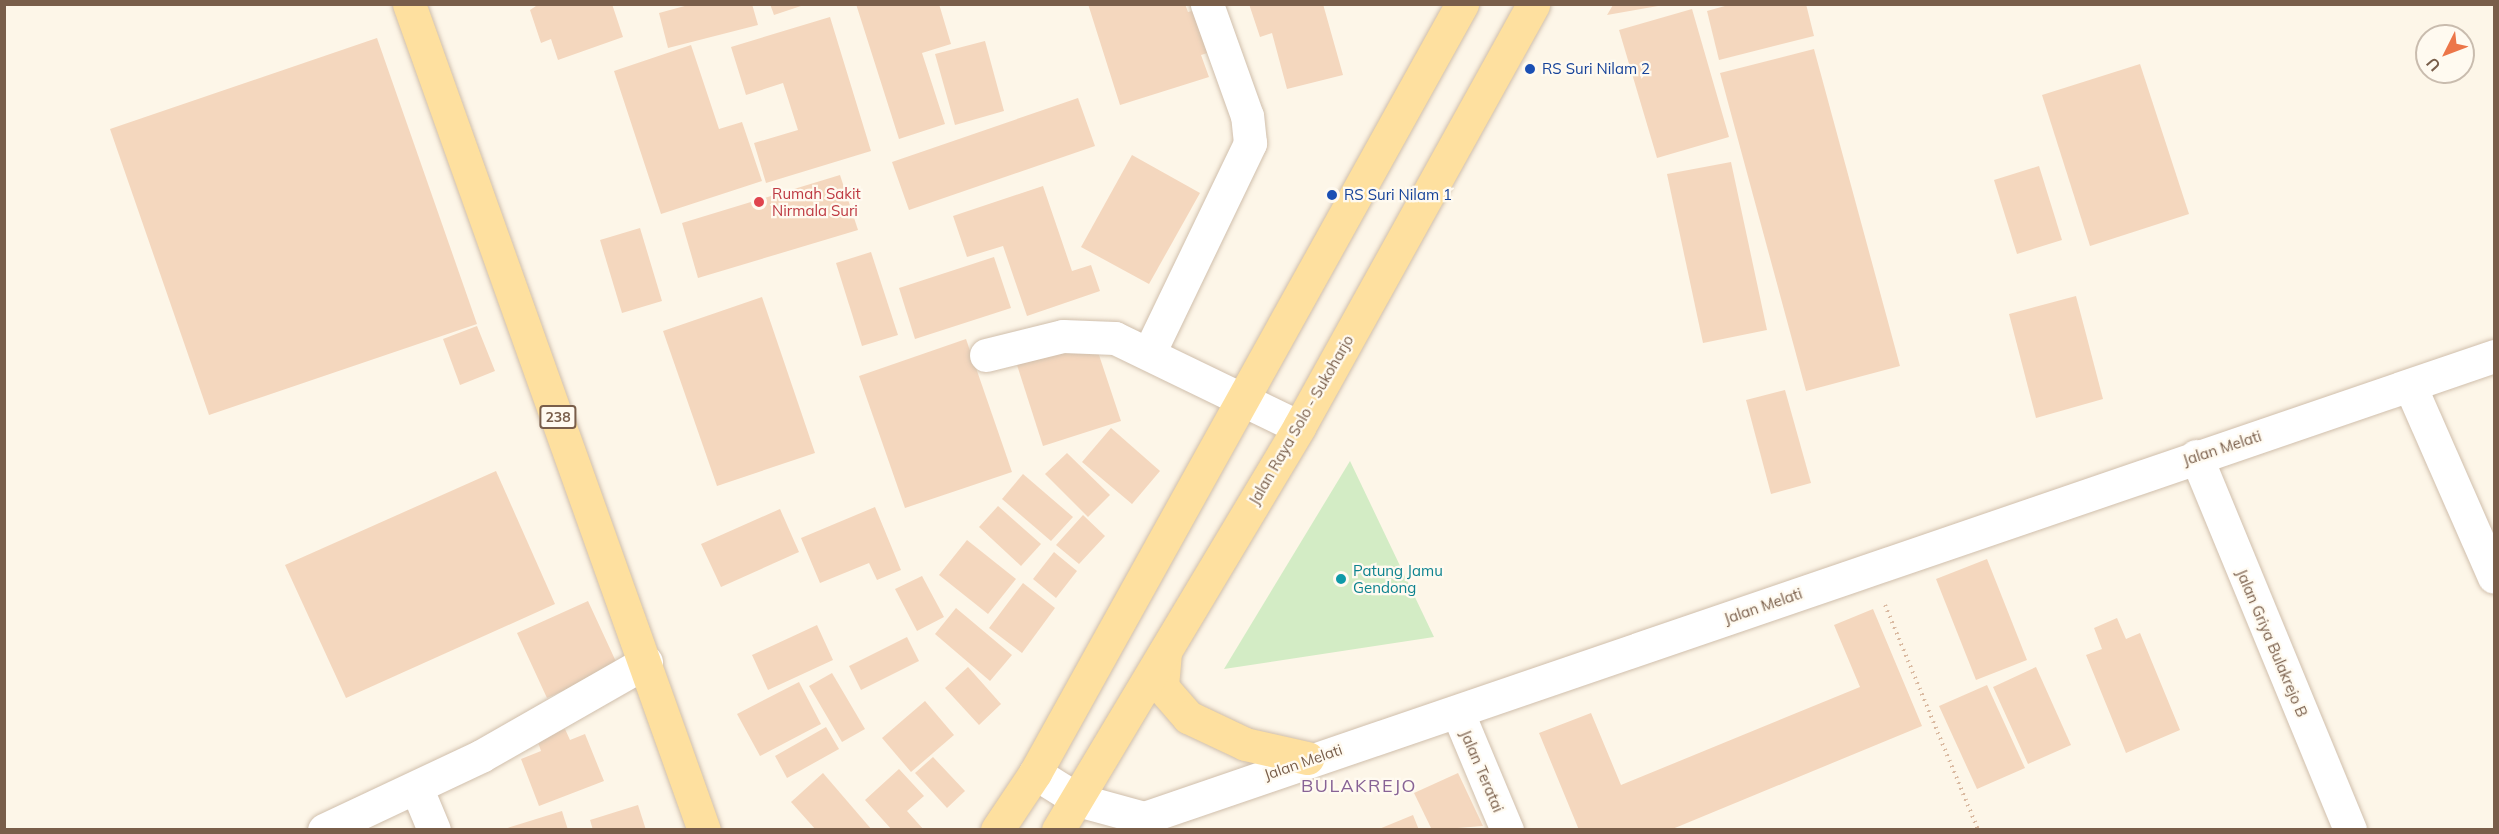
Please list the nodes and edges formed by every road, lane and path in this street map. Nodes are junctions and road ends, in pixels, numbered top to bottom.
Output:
1 (408, 4) edge
2 (1208, 4) edge
3 (1462, 4) edge
4 (1533, 4) edge
5 (1150, 351) junction
6 (986, 355) dead end
7 (2494, 356) edge
8 (2411, 388) junction
9 (1239, 401) junction
10 (1299, 427) junction
11 (2196, 456) junction
12 (1870, 569) junction
13 (2494, 577) edge
14 (1166, 647) junction
15 (646, 662) junction
16 (1458, 713) junction
17 (1307, 758) junction
18 (1035, 773) junction
19 (417, 789) junction
20 (1078, 800) junction
21 (1147, 824) edge
22 (324, 830) edge
23 (434, 830) edge
24 (704, 830) edge
25 (997, 830) edge
26 (1058, 830) edge
27 (1507, 830) edge
28 (1978, 830) edge
29 (2350, 830) edge

1 - 15 main road, 238
2 - 5 street
3 - 9 main road
4 - 10 main road, Jalan Raya Solo - Sukoharjo
5 - 6 street
5 - 9 street
7 - 8 street, Jalan Melati
8 - 11 street, Jalan Melati
8 - 13 street
9 - 10 street
9 - 18 main road
10 - 14 main road, Jalan Raya Solo - Sukoharjo
11 - 12 street, Jalan Melati
11 - 29 street, Jalan Griya Bulakrejo B
12 - 16 street, Jalan Melati
12 - 28 path
14 - 17 main road
14 - 20 main road, Jalan Raya Solo - Sukoharjo
15 - 19 street
15 - 24 main road, 238
16 - 17 street, Jalan Melati
16 - 27 street, Jalan Teratai
17 - 21 street, Jalan Melati
18 - 20 street, Jalan Melati
18 - 25 main road
19 - 22 street
19 - 23 street
20 - 21 street, Jalan Melati
20 - 26 main road, Jalan Raya Solo - Sukoharjo

